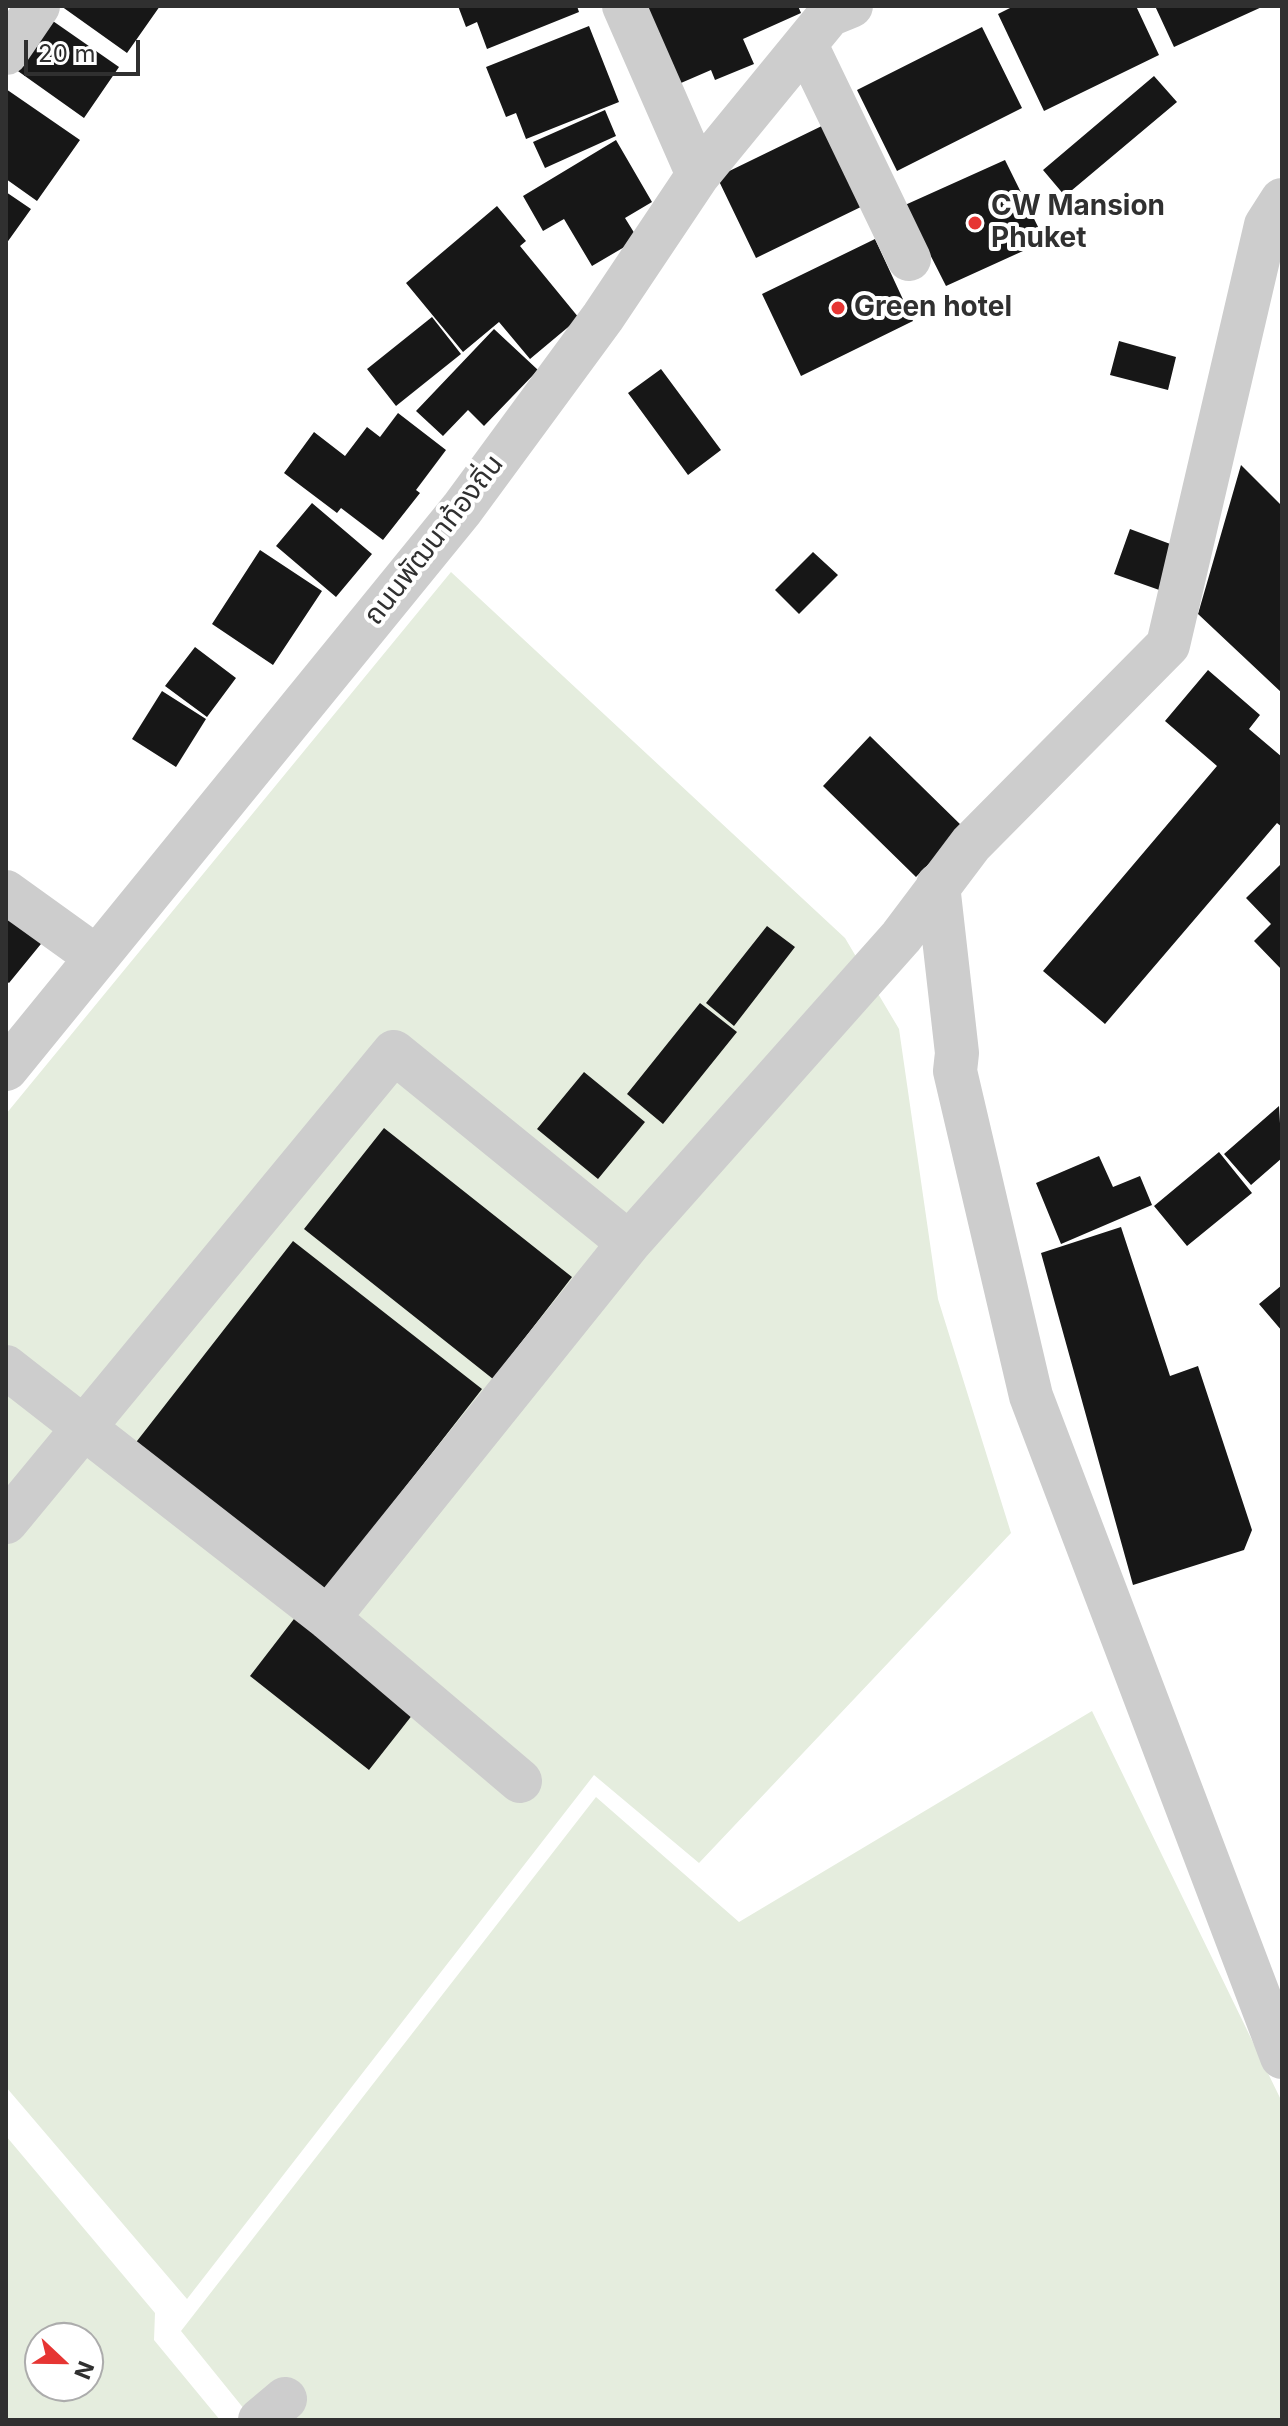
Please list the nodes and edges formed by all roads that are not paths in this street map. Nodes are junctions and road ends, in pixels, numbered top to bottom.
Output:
1 (38, 6) edge
2 (624, 6) edge
3 (828, 18) edge
4 (6, 53) edge
5 (698, 175) junction
6 (1282, 200) edge
7 (909, 259) dead end
8 (938, 885) junction
9 (6, 892) edge
10 (95, 956) junction
11 (6, 1069) edge
12 (629, 1243) junction
13 (6, 1367) edge
14 (85, 1429) junction
15 (6, 1522) edge
16 (328, 1618) junction
17 (520, 1781) dead end
18 (1282, 2057) edge

1 - 4 street
2 - 5 street
3 - 5 street, ถนนพัฒนาท้องถิ่น
3 - 7 street
5 - 10 street, ถนนพัฒนาท้องถิ่น
6 - 8 street
8 - 12 street
8 - 18 street
9 - 10 street
10 - 11 street, ถนนพัฒนาท้องถิ่น
12 - 14 street
12 - 16 street
13 - 14 street
14 - 15 street
14 - 16 street
16 - 17 street

